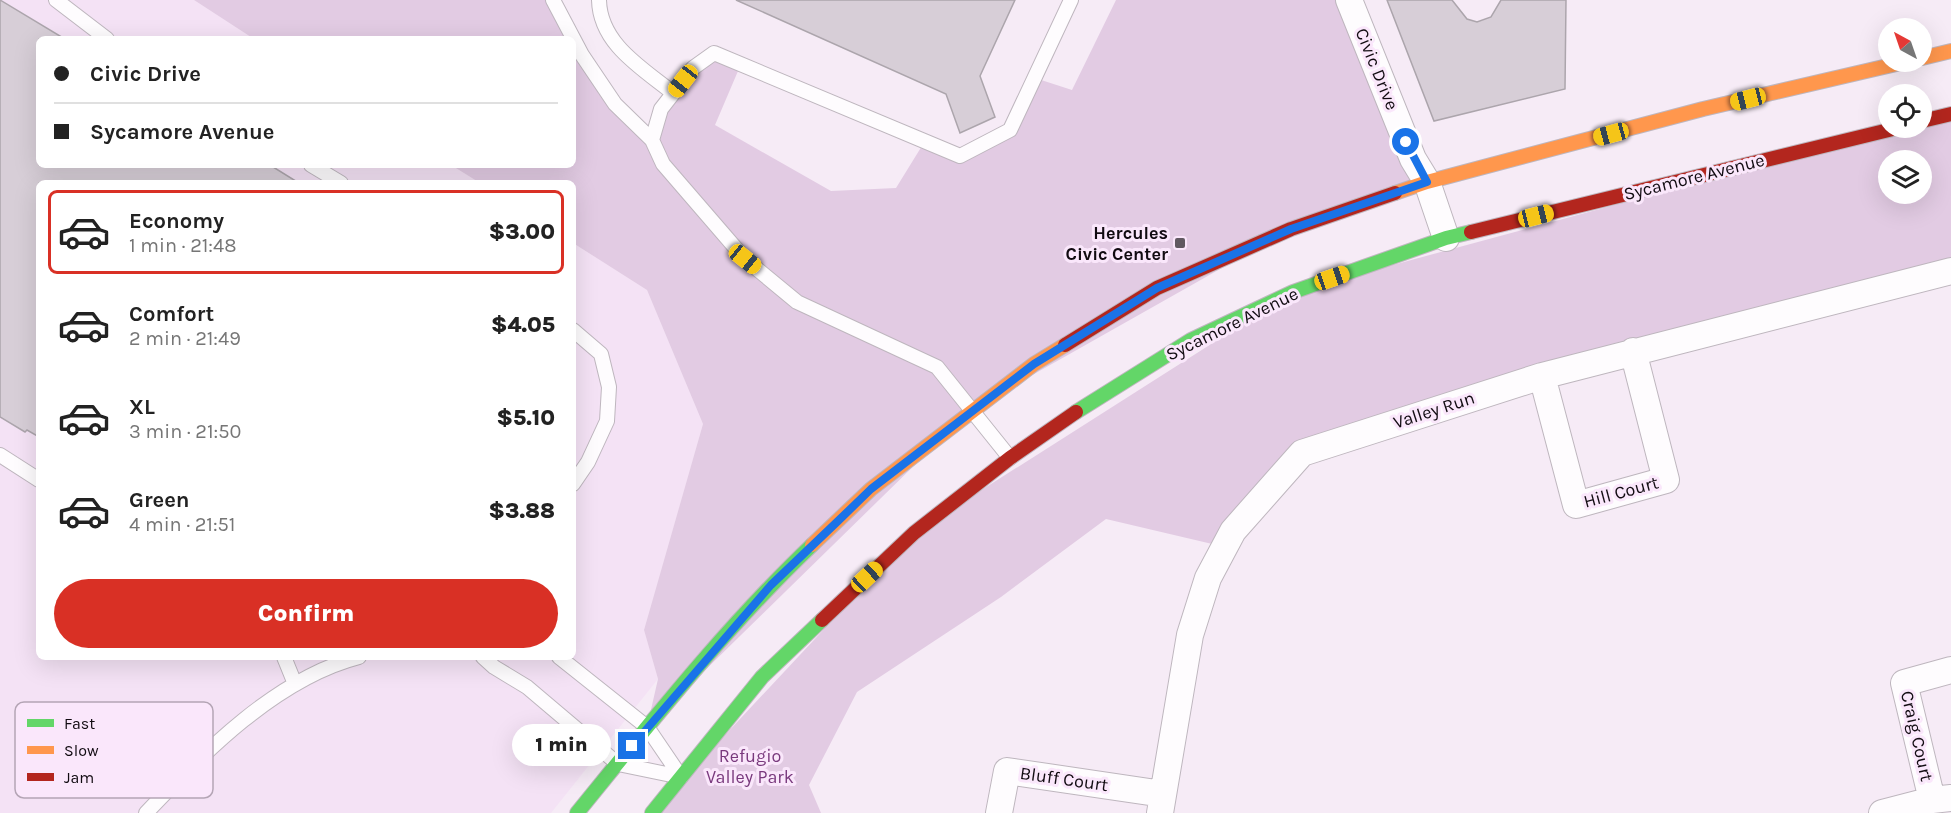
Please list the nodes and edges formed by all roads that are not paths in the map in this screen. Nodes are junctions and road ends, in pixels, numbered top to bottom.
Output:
1 (56, 0) edge
2 (553, 0) edge
3 (599, 0) edge
4 (1071, 0) edge
5 (1349, 0) edge
6 (103, 36) edge
7 (572, 36) edge
8 (576, 44) edge
9 (1951, 51) edge
10 (1932, 56) edge
11 (1878, 68) edge
12 (673, 93) junction
13 (1951, 114) edge
14 (1932, 119) edge
15 (1878, 133) edge
16 (652, 140) junction
17 (316, 168) edge
18 (335, 180) edge
19 (1427, 182) junction
20 (1446, 238) junction
21 (1951, 271) edge
22 (576, 333) edge
23 (1633, 351) junction
24 (1542, 376) junction
25 (972, 409) junction
26 (0, 455) edge
27 (1010, 458) junction
28 (36, 478) edge
29 (576, 480) edge
30 (285, 660) edge
31 (348, 660) edge
32 (486, 660) edge
33 (564, 660) edge
34 (1951, 670) edge
35 (295, 684) junction
36 (647, 727) junction
37 (213, 748) edge
38 (618, 764) junction
39 (681, 777) junction
40 (161, 798) edge
41 (1941, 799) edge
42 (1162, 803) edge
43 (146, 813) edge
44 (577, 813) edge
45 (652, 813) edge
46 (999, 813) edge
47 (1882, 813) edge

1 - 6 lane
2 - 7 lane
3 - 12 lane
4 - 12 lane
5 - 19 street, Civic Drive
8 - 16 lane
9 - 10 main road
11 - 19 main road
12 - 16 lane
13 - 14 main road
15 - 20 main road, Sycamore Avenue
16 - 25 lane
17 - 18 lane
19 - 20 street, Civic Drive
19 - 25 main road
20 - 27 main road, Sycamore Avenue
21 - 23 street, Valley Run
22 - 29 lane
23 - 24 street, Valley Run
23 - 24 street, Hill Court
24 - 42 street, Valley Run
25 - 27 lane
25 - 36 main road
26 - 28 lane
27 - 39 main road, Sycamore Avenue
30 - 35 lane
31 - 35 lane
32 - 38 lane
33 - 36 lane
34 - 41 street, Craig Court
35 - 37 lane
36 - 38 main road
36 - 39 lane
38 - 39 lane
38 - 44 main road
39 - 45 main road, Sycamore Avenue
40 - 43 lane
41 - 47 street
42 - 46 street, Bluff Court

